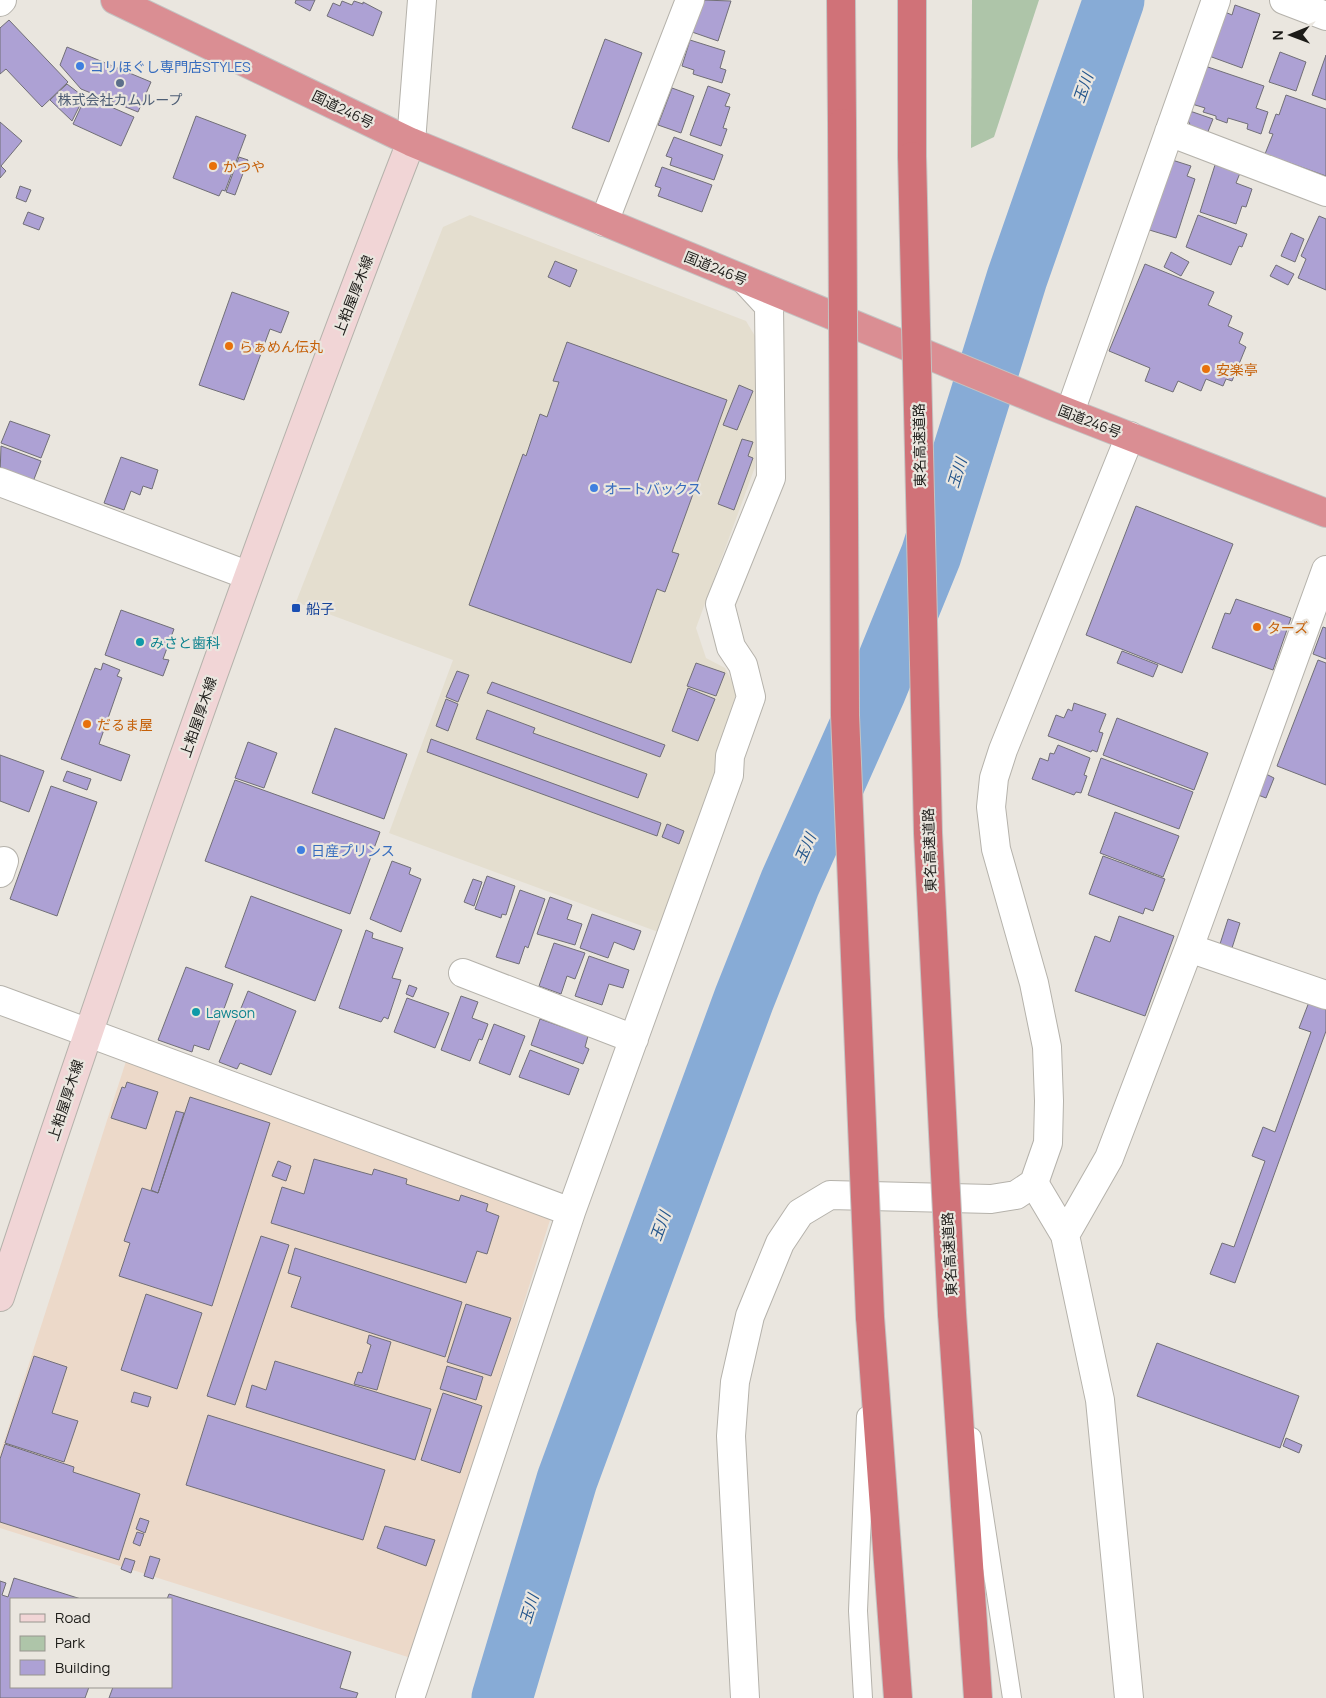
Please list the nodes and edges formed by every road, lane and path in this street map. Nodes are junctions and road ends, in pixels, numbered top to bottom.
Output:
1 (115, 0) edge
2 (422, 0) edge
3 (690, 0) edge
4 (840, 0) edge
5 (912, 0) edge
6 (1216, 0) edge
7 (1284, 0) edge
8 (1326, 16) edge
9 (1169, 132) junction
10 (411, 142) junction
11 (1326, 192) edge
12 (604, 222) junction
13 (745, 280) junction
14 (1061, 409) junction
15 (1130, 436) junction
16 (0, 482) edge
17 (1326, 513) edge
18 (1326, 570) edge
19 (247, 575) junction
20 (1189, 948) junction
21 (463, 973) dead end
22 (1326, 995) edge
23 (0, 1000) edge
24 (87, 1033) junction
25 (634, 1039) junction
26 (1034, 1183) junction
27 (570, 1212) junction
28 (1065, 1235) junction
29 (0, 1297) edge
30 (952, 1313) junction
31 (870, 1317) junction
32 (410, 1698) edge
33 (745, 1698) edge
34 (863, 1698) edge
35 (898, 1698) edge
36 (978, 1698) edge
37 (1012, 1698) edge
38 (1129, 1698) edge

1 - 10 highway, 国道246号
2 - 10 street
3 - 12 street
4 - 31 highway, bridge
5 - 30 highway, 東名高速道路, bridge
6 - 9 street
7 - 8 street
9 - 11 street
9 - 14 street
10 - 12 highway, 国道246号
10 - 19 main road, 上粕屋厚木線
12 - 13 highway, 国道246号
13 - 14 highway, 国道246号
13 - 25 street
14 - 15 highway, 国道246号
15 - 17 highway, 国道246号
15 - 26 street
16 - 19 street
18 - 20 street
19 - 24 main road, 上粕屋厚木線
20 - 22 street
20 - 28 street
21 - 25 street
23 - 24 street
24 - 27 street
24 - 29 main road, 上粕屋厚木線
25 - 27 street
26 - 28 street
26 - 33 street
27 - 32 street
28 - 38 street
30 - 36 highway, 東名高速道路
30 - 37 lane
31 - 34 lane
31 - 35 highway

